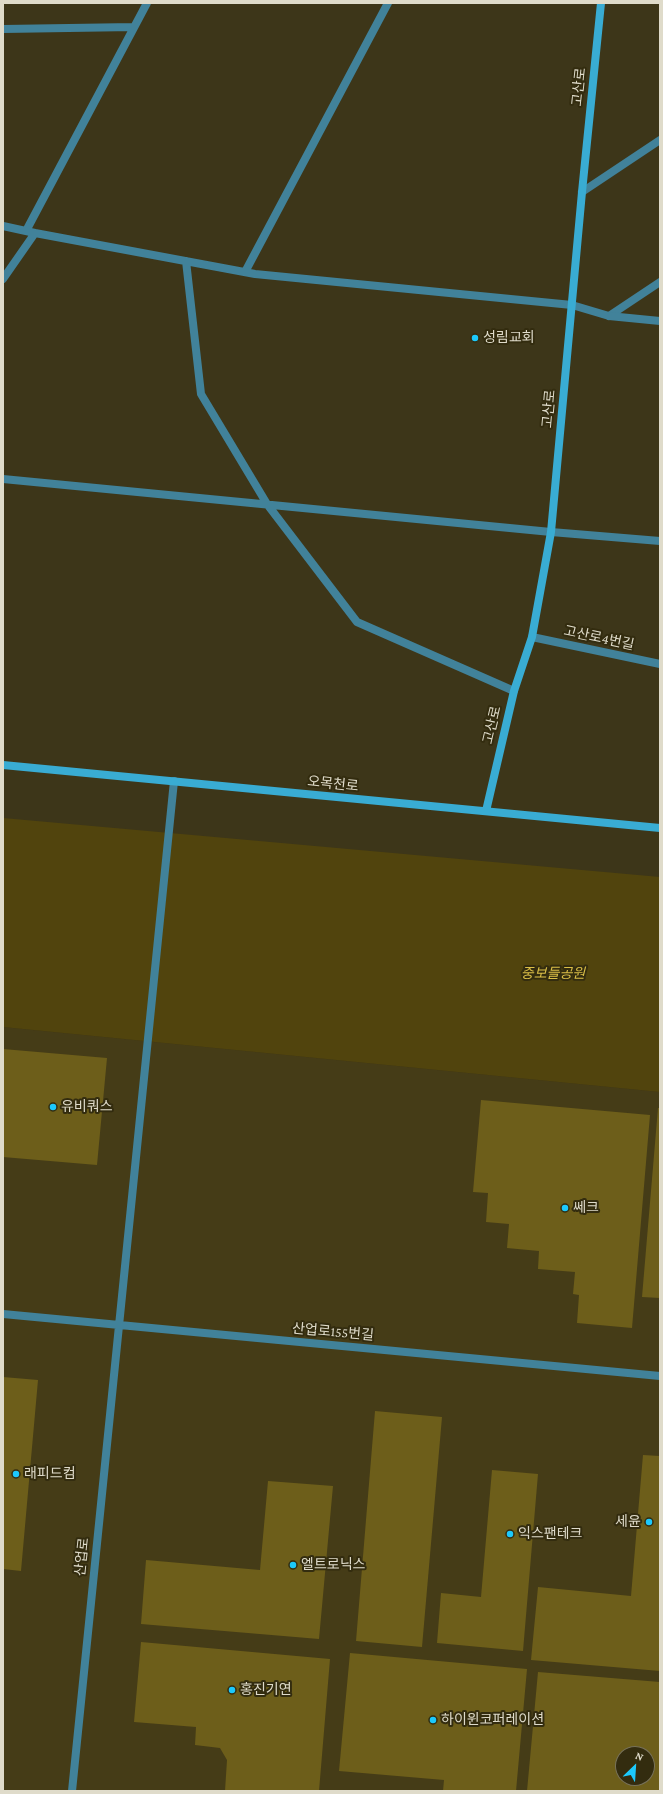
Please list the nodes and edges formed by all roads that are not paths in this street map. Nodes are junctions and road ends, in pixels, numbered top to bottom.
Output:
1 (147, 3) edge
2 (388, 3) edge
3 (601, 3) edge
4 (134, 27) junction
5 (3, 29) edge
6 (660, 140) edge
7 (582, 192) junction
8 (3, 226) edge
9 (26, 231) junction
10 (35, 233) junction
11 (186, 261) junction
12 (245, 272) junction
13 (3, 279) edge
14 (660, 282) edge
15 (572, 305) junction
16 (609, 316) junction
17 (660, 321) edge
18 (3, 479) edge
19 (267, 504) junction
20 (551, 532) junction
21 (660, 541) edge
22 (532, 636) junction
23 (660, 664) edge
24 (514, 691) junction
25 (3, 765) edge
26 (174, 781) junction
27 (486, 812) junction
28 (660, 828) edge
29 (3, 1314) edge
30 (119, 1325) junction
31 (660, 1376) edge
32 (72, 1791) edge

1 - 4 street
2 - 12 street
3 - 7 street, 고산로
4 - 5 street
4 - 9 street
6 - 7 street
7 - 15 street, 고산로
8 - 9 street
9 - 10 street
10 - 11 street
10 - 13 street
11 - 12 street
11 - 19 street
12 - 15 street
14 - 16 street
15 - 16 street
15 - 20 street, 고산로
16 - 17 street
18 - 19 street
19 - 20 street
19 - 24 street
20 - 21 street
20 - 22 street, 고산로
22 - 23 street, 고산로4번길
22 - 24 street, 고산로
24 - 27 street, 고산로
25 - 26 street, 오목천로
26 - 27 street, 오목천로
26 - 30 street, 산업로
27 - 28 street, 오목천로
29 - 30 street, 산업로155번길
30 - 31 street, 산업로155번길
30 - 32 street, 산업로

